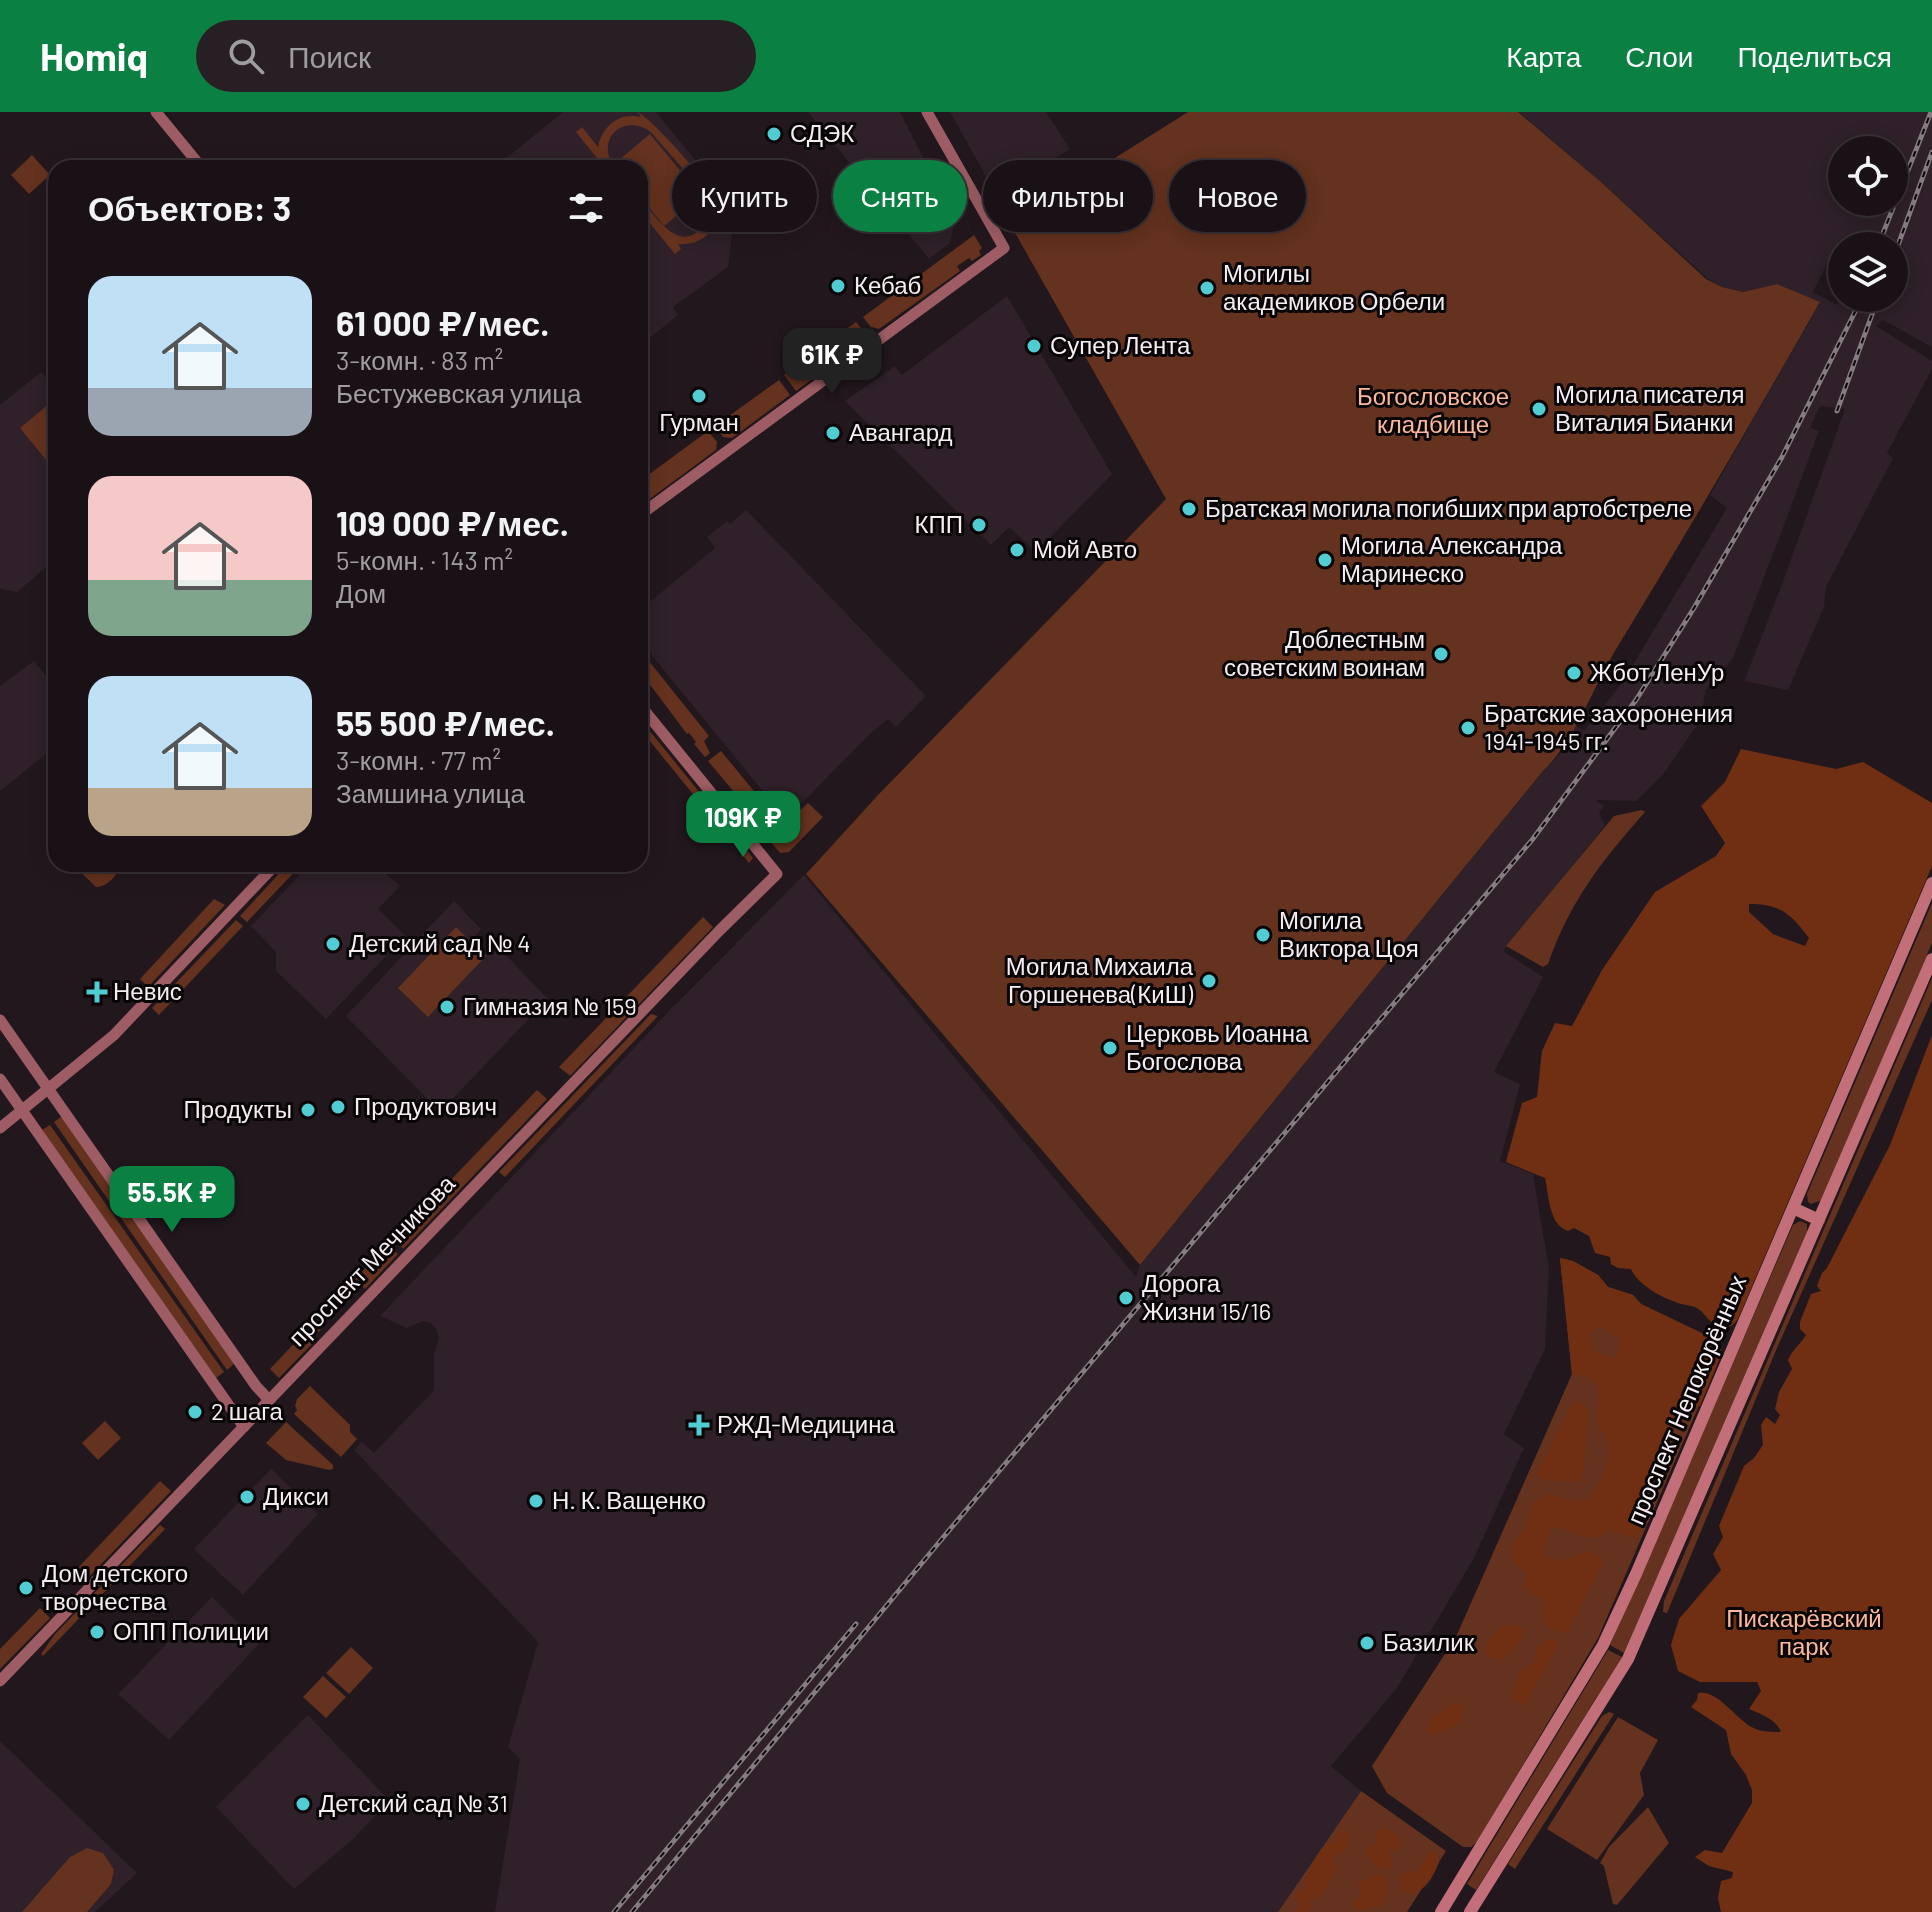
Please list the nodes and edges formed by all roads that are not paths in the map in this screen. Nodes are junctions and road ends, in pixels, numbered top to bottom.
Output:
1 (156, 112) edge
2 (927, 112) edge
3 (195, 160) edge
4 (648, 509) edge
5 (648, 715) edge
6 (268, 872) edge
7 (1932, 883) edge
8 (1932, 959) edge
9 (0, 1020) edge
10 (0, 1079) edge
11 (49, 1089) junction
12 (22, 1110) junction
13 (0, 1128) edge
14 (1793, 1208) junction
15 (1819, 1220) junction
16 (269, 1400) junction
17 (244, 1427) junction
18 (0, 1681) edge
19 (1441, 1912) edge
20 (1470, 1912) edge

1 - 3 street
2 - 4 street
5 - 16 street, проспект Мечникова
6 - 11 street
7 - 14 main road, проспект Непокорённых
8 - 15 main road, проспект Непокорённых
9 - 11 street
10 - 12 street
11 - 12 street
11 - 16 street
12 - 13 street
12 - 17 street
14 - 15 main road
14 - 19 main road, проспект Непокорённых
15 - 20 main road, проспект Непокорённых
16 - 17 street, проспект Мечникова
17 - 18 street, проспект Мечникова

